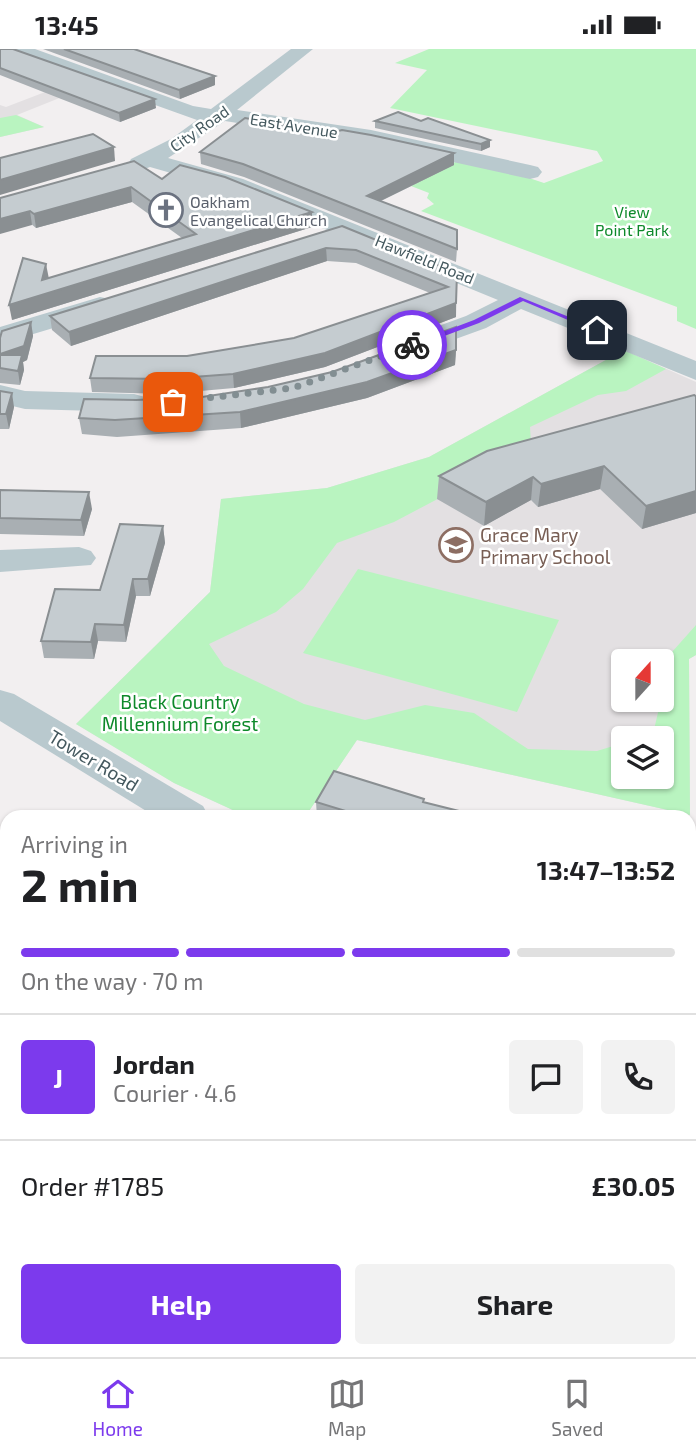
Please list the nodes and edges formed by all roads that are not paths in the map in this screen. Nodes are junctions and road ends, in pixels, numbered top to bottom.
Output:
1 (17, 49) edge
2 (303, 49) edge
3 (219, 115) junction
4 (150, 160) junction
5 (119, 171) edge
6 (530, 172) dead end
7 (345, 227) junction
8 (306, 240) edge
9 (120, 298) edge
10 (522, 298) junction
11 (0, 336) edge
12 (376, 358) edge
13 (696, 371) edge
14 (0, 394) edge
15 (160, 403) edge
16 (79, 558) dead end
17 (0, 561) edge
18 (0, 703) edge
19 (169, 810) edge

1 - 3 street, East Avenue
2 - 3 street, City Road
3 - 4 street, City Road
3 - 6 street, East Avenue
4 - 5 street, City Road
4 - 7 street, Hawfield Road
7 - 8 street
7 - 10 street, Hawfield Road
9 - 11 street
10 - 12 street
10 - 13 street, Hawfield Road
14 - 15 street
16 - 17 street
18 - 19 street, Tower Road

